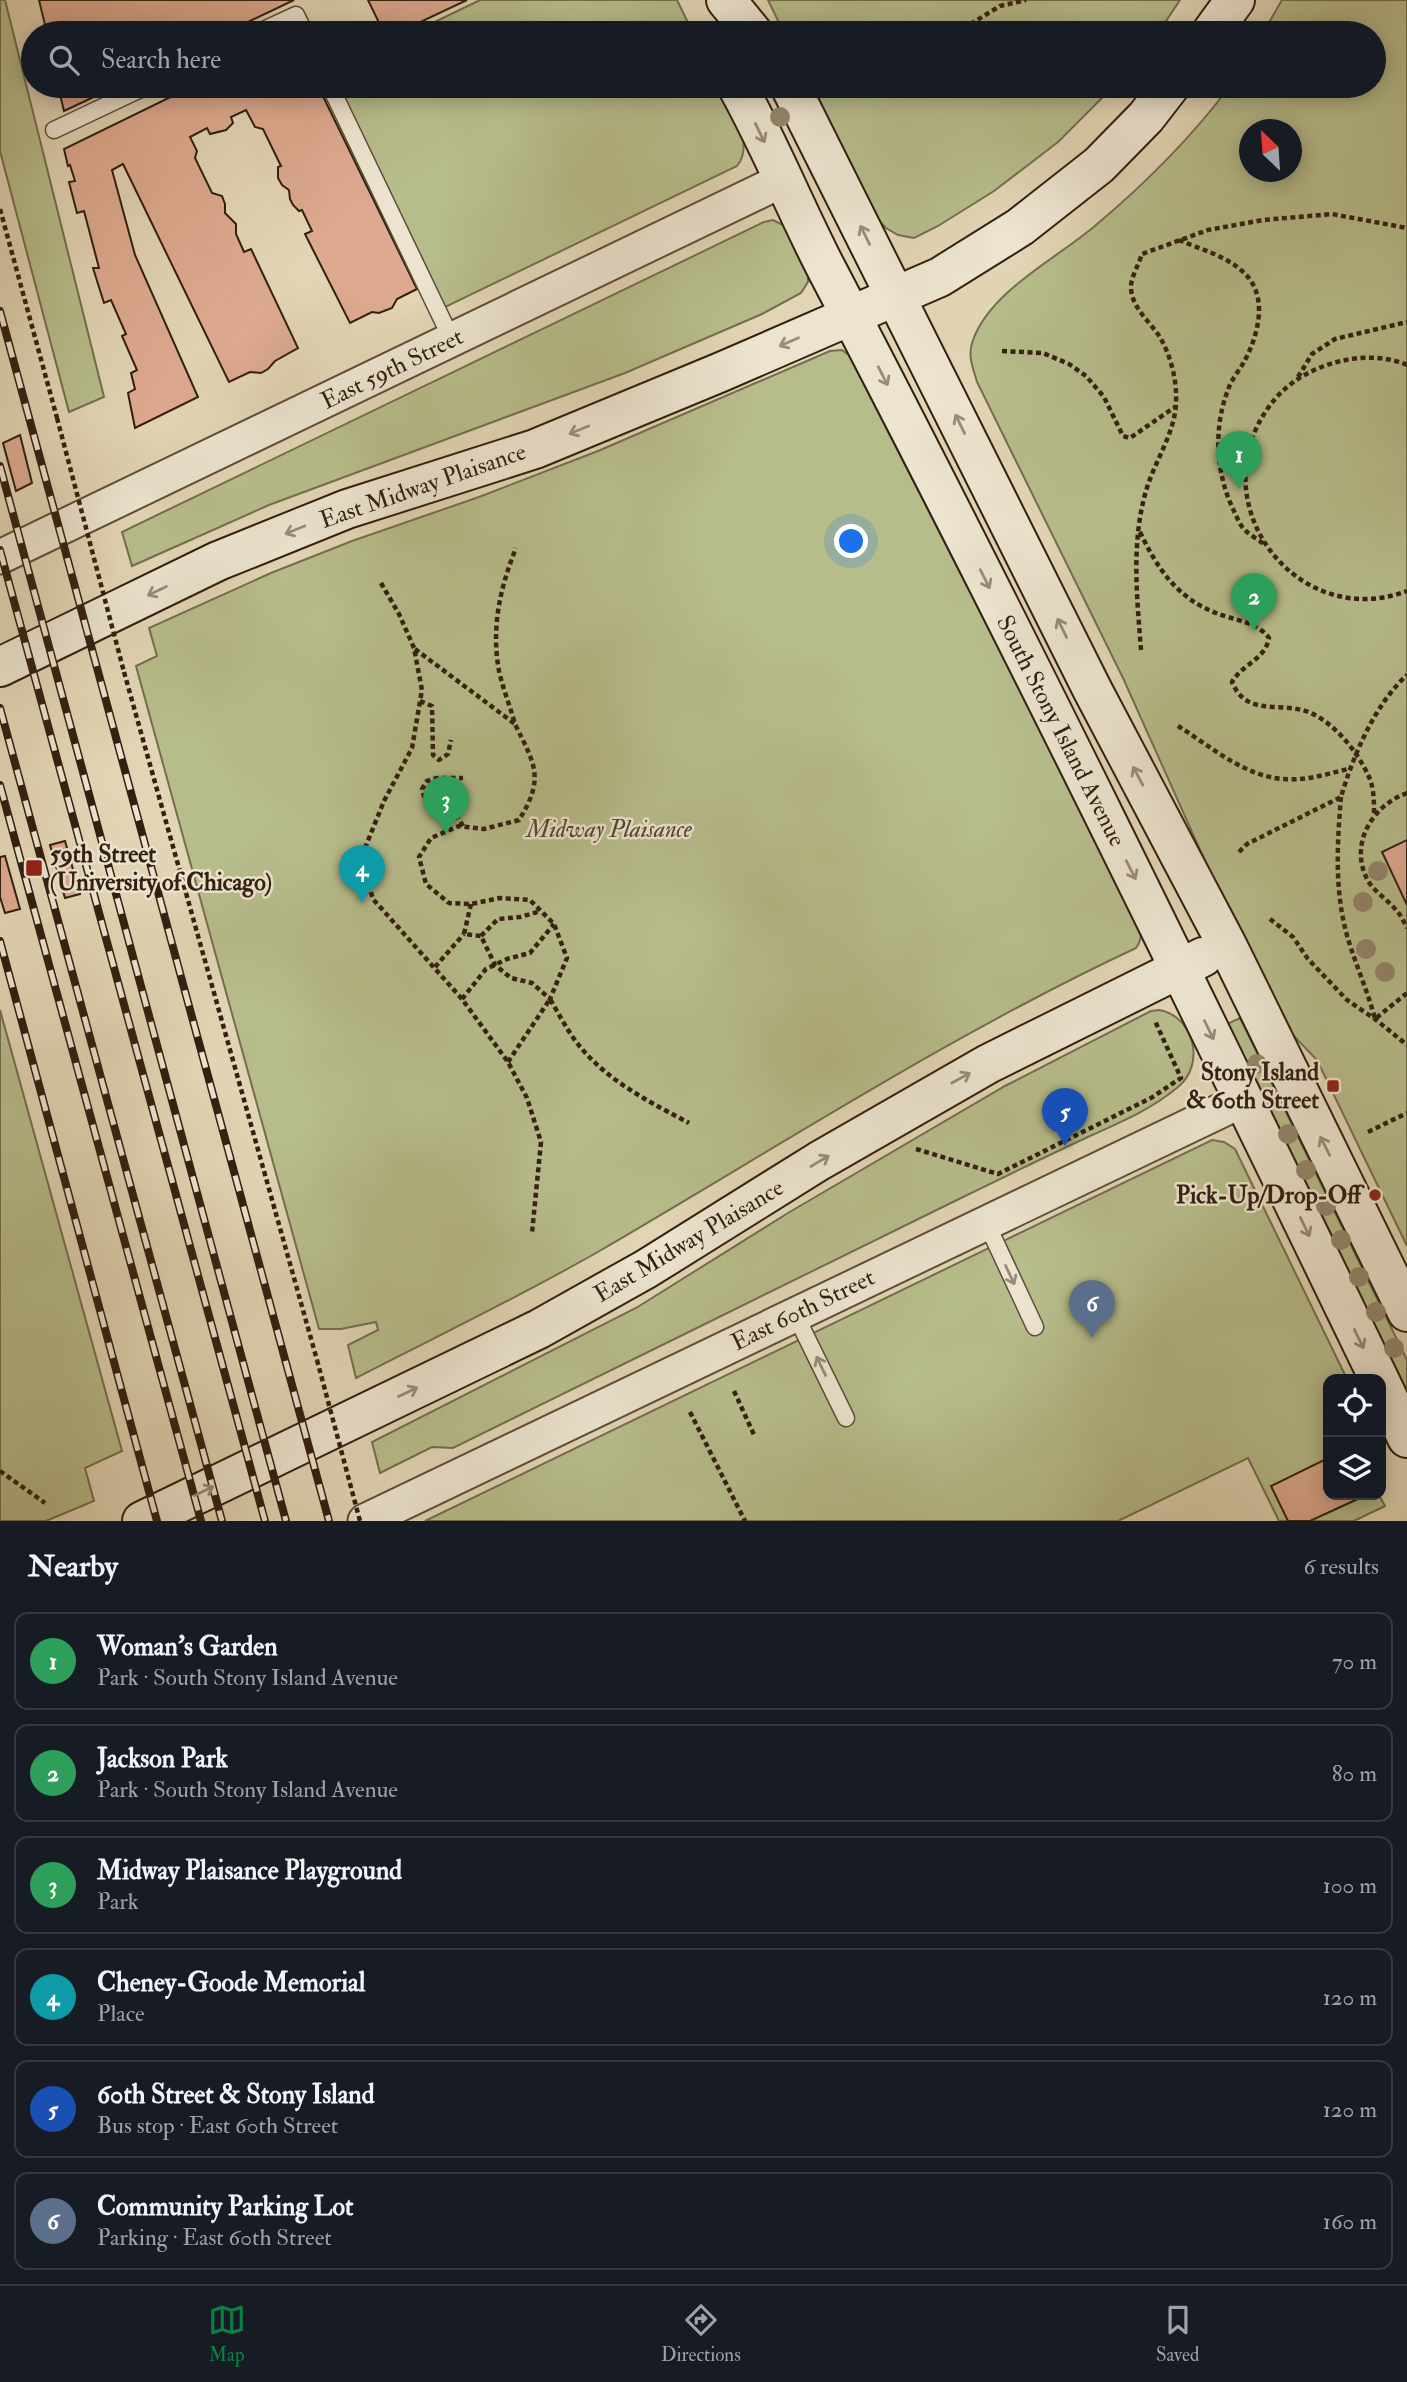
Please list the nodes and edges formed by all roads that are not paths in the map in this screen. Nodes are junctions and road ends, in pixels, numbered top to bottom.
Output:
1 (718, 0) edge
2 (726, 0) edge
3 (1235, 0) edge
4 (283, 21) edge
5 (299, 21) edge
6 (722, 21) edge
7 (743, 21) edge
8 (1220, 21) edge
9 (121, 98) edge
10 (336, 98) edge
11 (743, 98) edge
12 (796, 98) edge
13 (1161, 98) edge
14 (54, 130) dead end
15 (783, 180) junction
16 (895, 296) junction
17 (852, 315) junction
18 (452, 340) junction
19 (0, 557) edge
20 (0, 667) edge
21 (1227, 945) junction
22 (1179, 969) junction
23 (1243, 1100) junction
24 (986, 1222) junction
25 (1407, 1312) edge
26 (795, 1314) junction
27 (1035, 1327) dead end
28 (1377, 1374) edge
29 (1386, 1394) edge
30 (846, 1418) dead end
31 (1407, 1438) edge
32 (142, 1521) edge
33 (363, 1521) edge

1 - 6 main road
2 - 7 main road
3 - 8 main road
4 - 5 lane
9 - 14 lane
10 - 18 lane
11 -> 15 main road, South Stony Island Avenue
16 -> 12 main road, South Stony Island Avenue
13 - 16 main road, East Midway Plaisance
15 - 17 main road, South Stony Island Avenue
15 - 18 street, East 59th Street
16 - 17 main road, East Midway Plaisance
21 -> 16 main road, South Stony Island Avenue
17 -> 20 main road, East Midway Plaisance
17 -> 22 main road, South Stony Island Avenue
18 - 19 street, East 59th Street
21 - 22 main road, East Midway Plaisance
25 -> 21 main road, South Stony Island Avenue
22 -> 23 main road, South Stony Island Avenue
32 -> 22 main road, East Midway Plaisance
23 - 24 street, East 60th Street
23 -> 28 main road, South Stony Island Avenue
24 - 26 street, East 60th Street
24 -> 27 lane
30 -> 26 lane
26 - 33 street, East 60th Street
29 - 31 main road, South Stony Island Avenue

